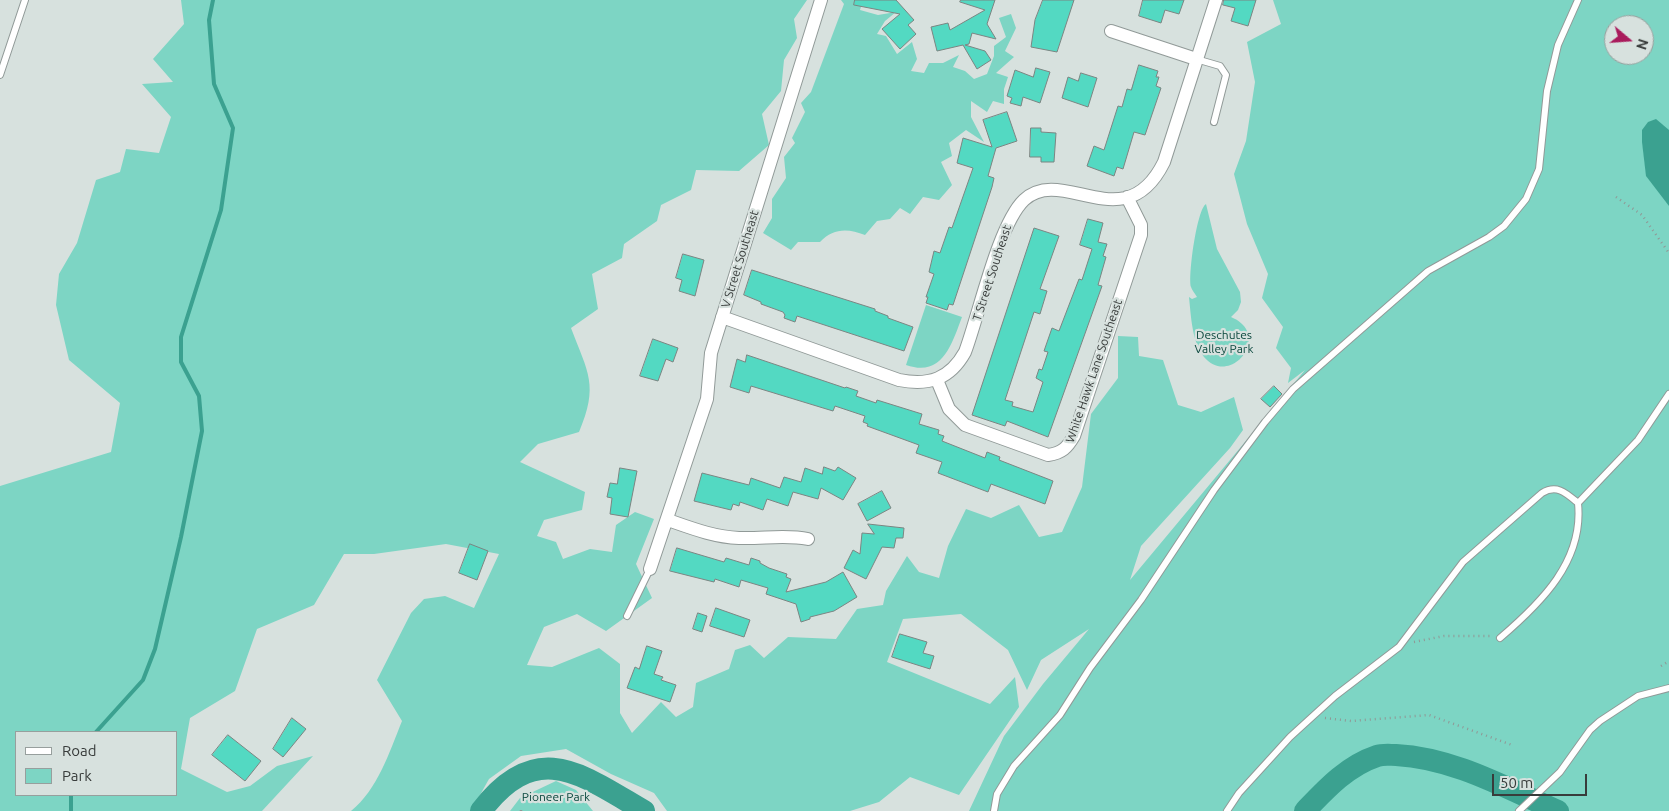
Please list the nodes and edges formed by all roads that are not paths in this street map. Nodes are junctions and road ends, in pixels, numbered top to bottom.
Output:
1 (25, 0) edge
2 (821, 0) edge
3 (1216, 0) edge
4 (1578, 0) edge
5 (1111, 31) dead end
6 (3, 59) edge
7 (1196, 59) junction
8 (0, 75) edge
9 (1214, 122) dead end
10 (1127, 197) junction
11 (722, 317) junction
12 (937, 380) junction
13 (1669, 394) edge
14 (1578, 503) junction
15 (668, 520) junction
16 (808, 539) dead end
17 (650, 569) joint
18 (627, 616) dead end
19 (1500, 638) road end
20 (1669, 688) edge
21 (994, 811) edge
22 (1227, 811) edge
23 (1519, 811) edge

1 - 6 lane
2 - 11 street, V Street Southeast
3 - 7 street, T Street Southeast
4 - 21 lane
5 - 7 street
6 - 8 lane
7 - 9 lane
7 - 10 street, T Street Southeast
10 - 12 street, T Street Southeast
10 - 12 street, White Hawk Lane Southeast
11 - 12 street
11 - 15 street, V Street Southeast
13 - 14 lane
14 - 19 lane
14 - 22 lane
15 - 16 street
15 - 17 street, V Street Southeast
17 - 18 lane
20 - 23 lane

